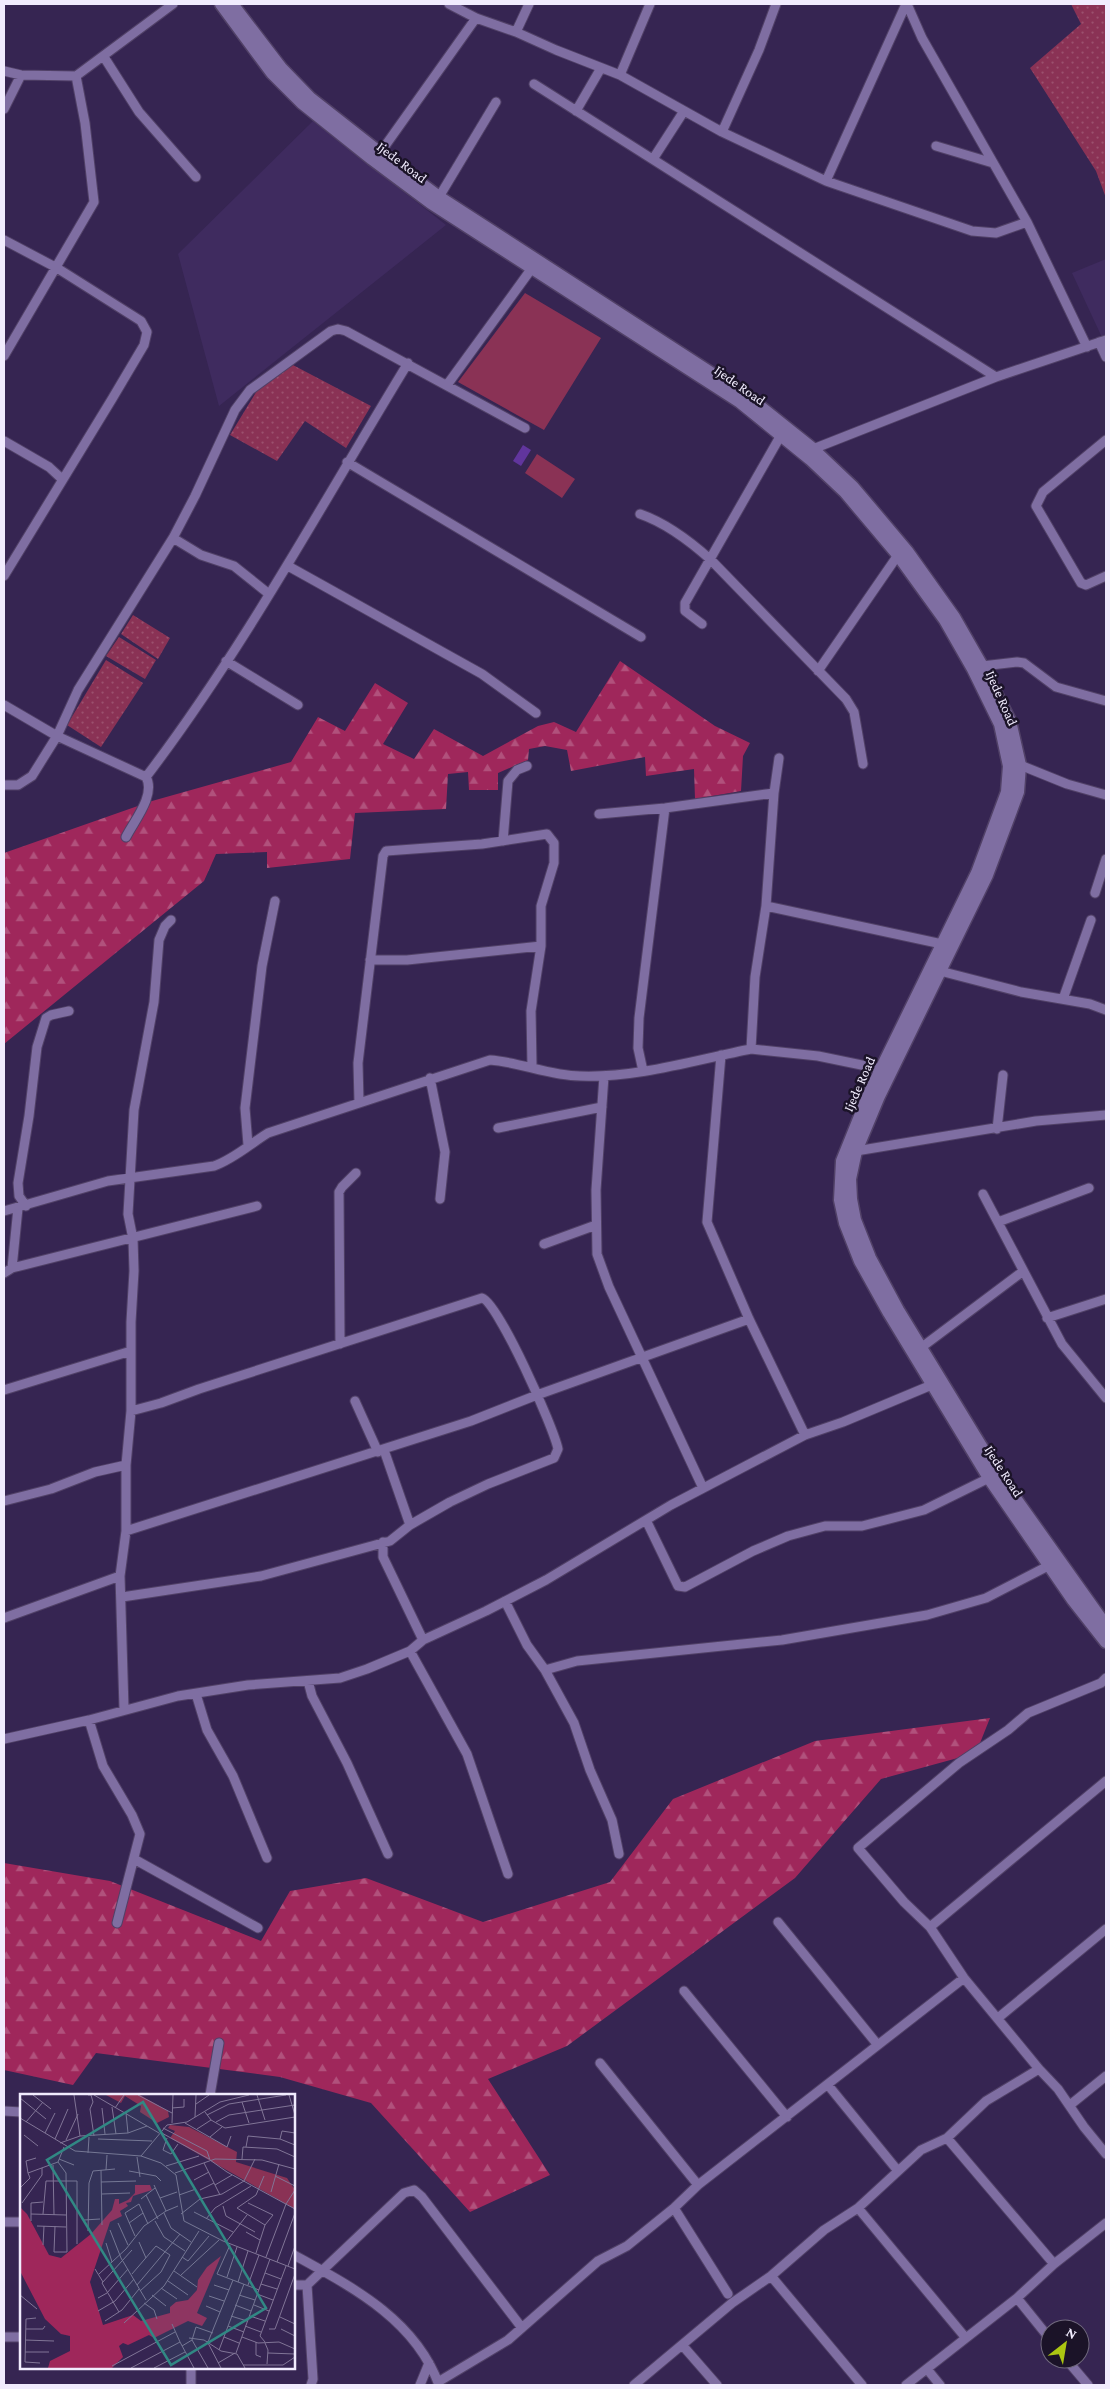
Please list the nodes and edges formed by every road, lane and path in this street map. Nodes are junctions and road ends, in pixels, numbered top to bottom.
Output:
1 (173, 4) edge
2 (221, 4) edge
3 (232, 4) edge
4 (449, 4) edge
5 (529, 4) edge
6 (650, 4) edge
7 (776, 4) edge
8 (907, 4) edge
9 (476, 18) junction
10 (516, 32) junction
11 (104, 57) junction
12 (601, 68) junction
13 (4, 71) edge
14 (21, 75) junction
15 (620, 75) junction
16 (76, 76) junction
17 (534, 84) dead end
18 (496, 102) dead end
19 (4, 109) edge
20 (576, 110) junction
21 (684, 111) junction
22 (722, 132) junction
23 (936, 146) dead end
24 (380, 153) junction
25 (653, 159) junction
26 (993, 163) junction
27 (196, 177) dead end
28 (826, 182) junction
29 (439, 197) junction
30 (1027, 222) junction
31 (490, 236) junction
32 (4, 240) edge
33 (57, 268) junction
34 (532, 268) junction
35 (1103, 341) edge
36 (1088, 347) junction
37 (4, 356) edge
38 (1106, 357) edge
39 (408, 363) junction
40 (996, 377) junction
41 (447, 385) junction
42 (525, 428) dead end
43 (781, 435) junction
44 (1106, 440) edge
45 (4, 441) edge
46 (814, 449) junction
47 (347, 462) junction
48 (62, 479) junction
49 (640, 514) dead end
50 (173, 538) junction
51 (898, 555) junction
52 (711, 560) junction
53 (288, 566) junction
54 (4, 576) edge
55 (1106, 576) edge
56 (269, 594) junction
57 (702, 624) dead end
58 (641, 637) dead end
59 (226, 661) junction
60 (982, 666) junction
61 (818, 671) junction
62 (1106, 701) edge
63 (4, 705) edge
64 (298, 705) dead end
65 (536, 713) dead end
66 (57, 736) junction
67 (779, 758) dead end
68 (863, 764) dead end
69 (1020, 765) junction
70 (527, 766) dead end
71 (146, 777) junction
72 (4, 785) edge
73 (774, 793) junction
74 (1106, 796) edge
75 (665, 808) junction
76 (599, 814) dead end
77 (126, 837) dead end
78 (504, 841) junction
79 (1106, 859) edge
80 (1095, 893) dead end
81 (275, 901) dead end
82 (766, 906) junction
83 (172, 920) dead end
84 (1091, 920) dead end
85 (942, 944) junction
86 (541, 946) junction
87 (370, 960) junction
88 (940, 971) junction
89 (1063, 999) junction
90 (1106, 1010) edge
91 (69, 1011) dead end
92 (751, 1050) junction
93 (721, 1055) junction
94 (532, 1066) junction
95 (881, 1070) junction
96 (643, 1071) junction
97 (1003, 1075) dead end
98 (604, 1076) junction
99 (430, 1078) junction
100 (359, 1102) junction
101 (602, 1107) junction
102 (1106, 1115) edge
103 (498, 1128) dead end
104 (997, 1129) junction
105 (248, 1145) junction
106 (856, 1151) junction
107 (356, 1173) dead end
108 (130, 1178) junction
109 (1089, 1188) dead end
110 (983, 1194) dead end
111 (440, 1199) dead end
112 (257, 1206) dead end
113 (22, 1207) junction
114 (4, 1212) edge
115 (998, 1222) junction
116 (596, 1225) junction
117 (133, 1239) junction
118 (544, 1244) dead end
119 (8, 1270) edge
120 (1022, 1272) junction
121 (1106, 1299) edge
122 (1047, 1318) junction
123 (749, 1319) junction
124 (340, 1344) junction
125 (922, 1347) junction
126 (131, 1351) junction
127 (642, 1357) junction
128 (934, 1384) junction
129 (4, 1390) edge
130 (537, 1395) junction
131 (1106, 1398) edge
132 (355, 1401) dead end
133 (131, 1411) junction
134 (805, 1435) junction
135 (381, 1451) junction
136 (126, 1465) junction
137 (989, 1478) junction
138 (704, 1488) junction
139 (4, 1501) edge
140 (646, 1520) junction
141 (410, 1525) junction
142 (126, 1531) junction
143 (383, 1542) junction
144 (1050, 1565) junction
145 (120, 1576) junction
146 (122, 1597) junction
147 (505, 1601) junction
148 (4, 1618) edge
149 (1104, 1618) edge
150 (423, 1640) junction
151 (1106, 1642) edge
152 (410, 1651) junction
153 (545, 1670) junction
154 (1106, 1678) edge
155 (308, 1681) junction
156 (196, 1694) junction
157 (124, 1709) junction
158 (89, 1720) junction
159 (4, 1740) edge
160 (1106, 1781) edge
161 (388, 1854) dead end
162 (619, 1854) dead end
163 (267, 1858) dead end
164 (134, 1859) junction
165 (508, 1874) dead end
166 (117, 1922) dead end
167 (778, 1922) dead end
168 (930, 1927) junction
169 (258, 1928) dead end
170 (1106, 1929) edge
171 (964, 1978) junction
172 (684, 1991) dead end
173 (998, 2018) junction
174 (219, 2044) dead end
175 (877, 2044) junction
176 (600, 2063) dead end
177 (1039, 2069) junction
178 (1106, 2076) edge
179 (828, 2085) junction
180 (210, 2094) edge
181 (1070, 2105) junction
182 (4, 2111) edge
183 (20, 2112) edge
184 (787, 2117) junction
185 (947, 2138) junction
186 (1106, 2154) edge
187 (898, 2171) junction
188 (698, 2185) junction
189 (674, 2208) junction
190 (858, 2208) junction
191 (4, 2222) edge
192 (20, 2222) edge
193 (1105, 2227) edge
194 (295, 2256) edge
195 (1054, 2264) junction
196 (322, 2271) junction
197 (771, 2276) junction
198 (295, 2285) edge
199 (307, 2285) junction
200 (728, 2294) dead end
201 (1017, 2298) junction
202 (1040, 2327) edge
203 (522, 2328) junction
204 (4, 2337) edge
205 (20, 2337) edge
206 (966, 2337) junction
207 (683, 2346) junction
208 (429, 2363) junction
209 (191, 2369) edge
210 (927, 2369) junction
211 (1074, 2369) edge
212 (439, 2384) edge
213 (191, 2385) edge
214 (311, 2385) edge
215 (420, 2385) edge
216 (634, 2385) edge
217 (717, 2385) edge
218 (862, 2385) edge
219 (906, 2385) edge
220 (940, 2385) edge
221 (1088, 2385) edge

1 - 11 street
2 - 31 main road, Ijede Road
3 - 24 main road, Ijede Road
4 - 9 street
5 - 10 street
6 - 15 street
7 - 22 street
8 - 26 street
8 - 28 street
9 - 10 street
9 - 24 street
10 - 12 street
11 - 16 street
11 - 27 street
12 - 15 street
12 - 20 street
13 - 14 street
14 - 16 street
14 - 19 street
15 - 21 street
16 - 33 street
17 - 20 street
18 - 29 street
20 - 25 street
21 - 22 street
21 - 25 street
22 - 28 street
23 - 26 street
24 - 29 main road, Ijede Road
25 - 40 street
26 - 30 street
28 - 30 street
29 - 31 main road, Ijede Road
30 - 36 street
31 - 34 main road, Ijede Road
31 - 46 main road, Ijede Road
32 - 33 street
33 - 37 street
33 - 48 street
34 - 41 street
34 - 43 main road, Ijede Road
35 - 36 street
35 - 38 street
36 - 40 street
39 - 41 street
39 - 47 street
39 - 50 street
40 - 46 street
41 - 42 street
43 - 51 main road, Ijede Road
43 - 52 street
44 - 55 street
45 - 48 street
46 - 60 main road, Ijede Road
47 - 53 street
47 - 58 street
48 - 54 street
49 - 52 street
50 - 56 street
50 - 66 street
51 - 61 street
51 - 85 main road, Ijede Road
52 - 57 street
52 - 61 street
53 - 56 street
53 - 65 street
56 - 59 street
59 - 64 street
59 - 71 street
60 - 62 street
60 - 69 main road, Ijede Road
61 - 68 street
63 - 66 street
66 - 71 street
66 - 72 street
67 - 73 street
69 - 74 street
69 - 88 main road, Ijede Road
70 - 78 street
71 - 77 street
73 - 75 street
73 - 82 street
75 - 76 street
75 - 96 street
78 - 86 street
78 - 87 street
79 - 80 street
81 - 105 street
82 - 85 street
82 - 92 street
83 - 108 street
84 - 89 street
85 - 95 main road, Ijede Road
86 - 87 street
86 - 94 street
87 - 100 street
88 - 89 street
88 - 106 main road, Ijede Road
89 - 90 street
91 - 113 street
92 - 93 street
92 - 95 street
93 - 96 street
93 - 123 street
94 - 98 street
94 - 99 street
95 - 128 main road, Ijede Road
96 - 98 street
97 - 104 street
98 - 101 street
99 - 100 street
99 - 111 street
100 - 105 street
101 - 103 street
101 - 116 street
102 - 104 street
104 - 106 street
105 - 108 street
106 - 125 main road, Ijede Road
107 - 124 street
108 - 113 street
108 - 117 street
109 - 115 street
110 - 115 street
112 - 117 street
113 - 114 street
113 - 119 street
115 - 120 street
116 - 118 street
116 - 127 street
117 - 119 street
117 - 126 street
120 - 122 street
120 - 125 street
121 - 122 street
122 - 131 street
123 - 127 street
123 - 134 street
124 - 130 street
124 - 133 street
125 - 149 main road, Ijede Road
126 - 129 street
126 - 133 street
127 - 130 street
127 - 138 street
128 - 134 street
128 - 137 main road, Ijede Road
130 - 135 street
130 - 141 street
132 - 135 street
133 - 136 street
134 - 138 street
135 - 141 street
135 - 142 street
136 - 139 street
136 - 142 street
137 - 140 street
137 - 144 main road, Ijede Road
138 - 140 street
140 - 147 street
141 - 143 street
142 - 145 street
143 - 146 street
143 - 150 street
144 - 151 main road, Ijede Road
144 - 153 street
145 - 146 street
145 - 148 street
146 - 157 street
147 - 150 street
147 - 153 street
150 - 152 street
152 - 155 street
152 - 165 street
153 - 162 street
154 - 168 street
155 - 156 street
155 - 161 street
156 - 157 street
156 - 163 street
157 - 158 street
158 - 159 street
158 - 164 street
160 - 168 street
164 - 166 street
164 - 169 street
167 - 175 street
168 - 171 street
170 - 173 street
171 - 173 street
171 - 175 street
172 - 184 street
173 - 177 street
174 - 180 street
175 - 179 street
176 - 188 street
177 - 181 street
177 - 185 street
178 - 181 street
179 - 184 street
179 - 187 street
181 - 186 street
182 - 183 street
184 - 188 street
185 - 187 street
185 - 195 street
187 - 190 street
188 - 189 street
189 - 200 street
189 - 203 street
190 - 197 street
190 - 206 street
191 - 192 street
193 - 195 street
194 - 196 street
195 - 201 street
196 - 199 street
196 - 203 street
196 - 208 street
197 - 207 street
197 - 218 street
198 - 199 street
199 - 214 street
201 - 202 street
201 - 206 street
203 - 212 street
204 - 205 street
206 - 210 street
207 - 216 street
207 - 217 street
208 - 212 street
208 - 215 street
209 - 213 street
210 - 219 street
210 - 220 street
211 - 221 street

